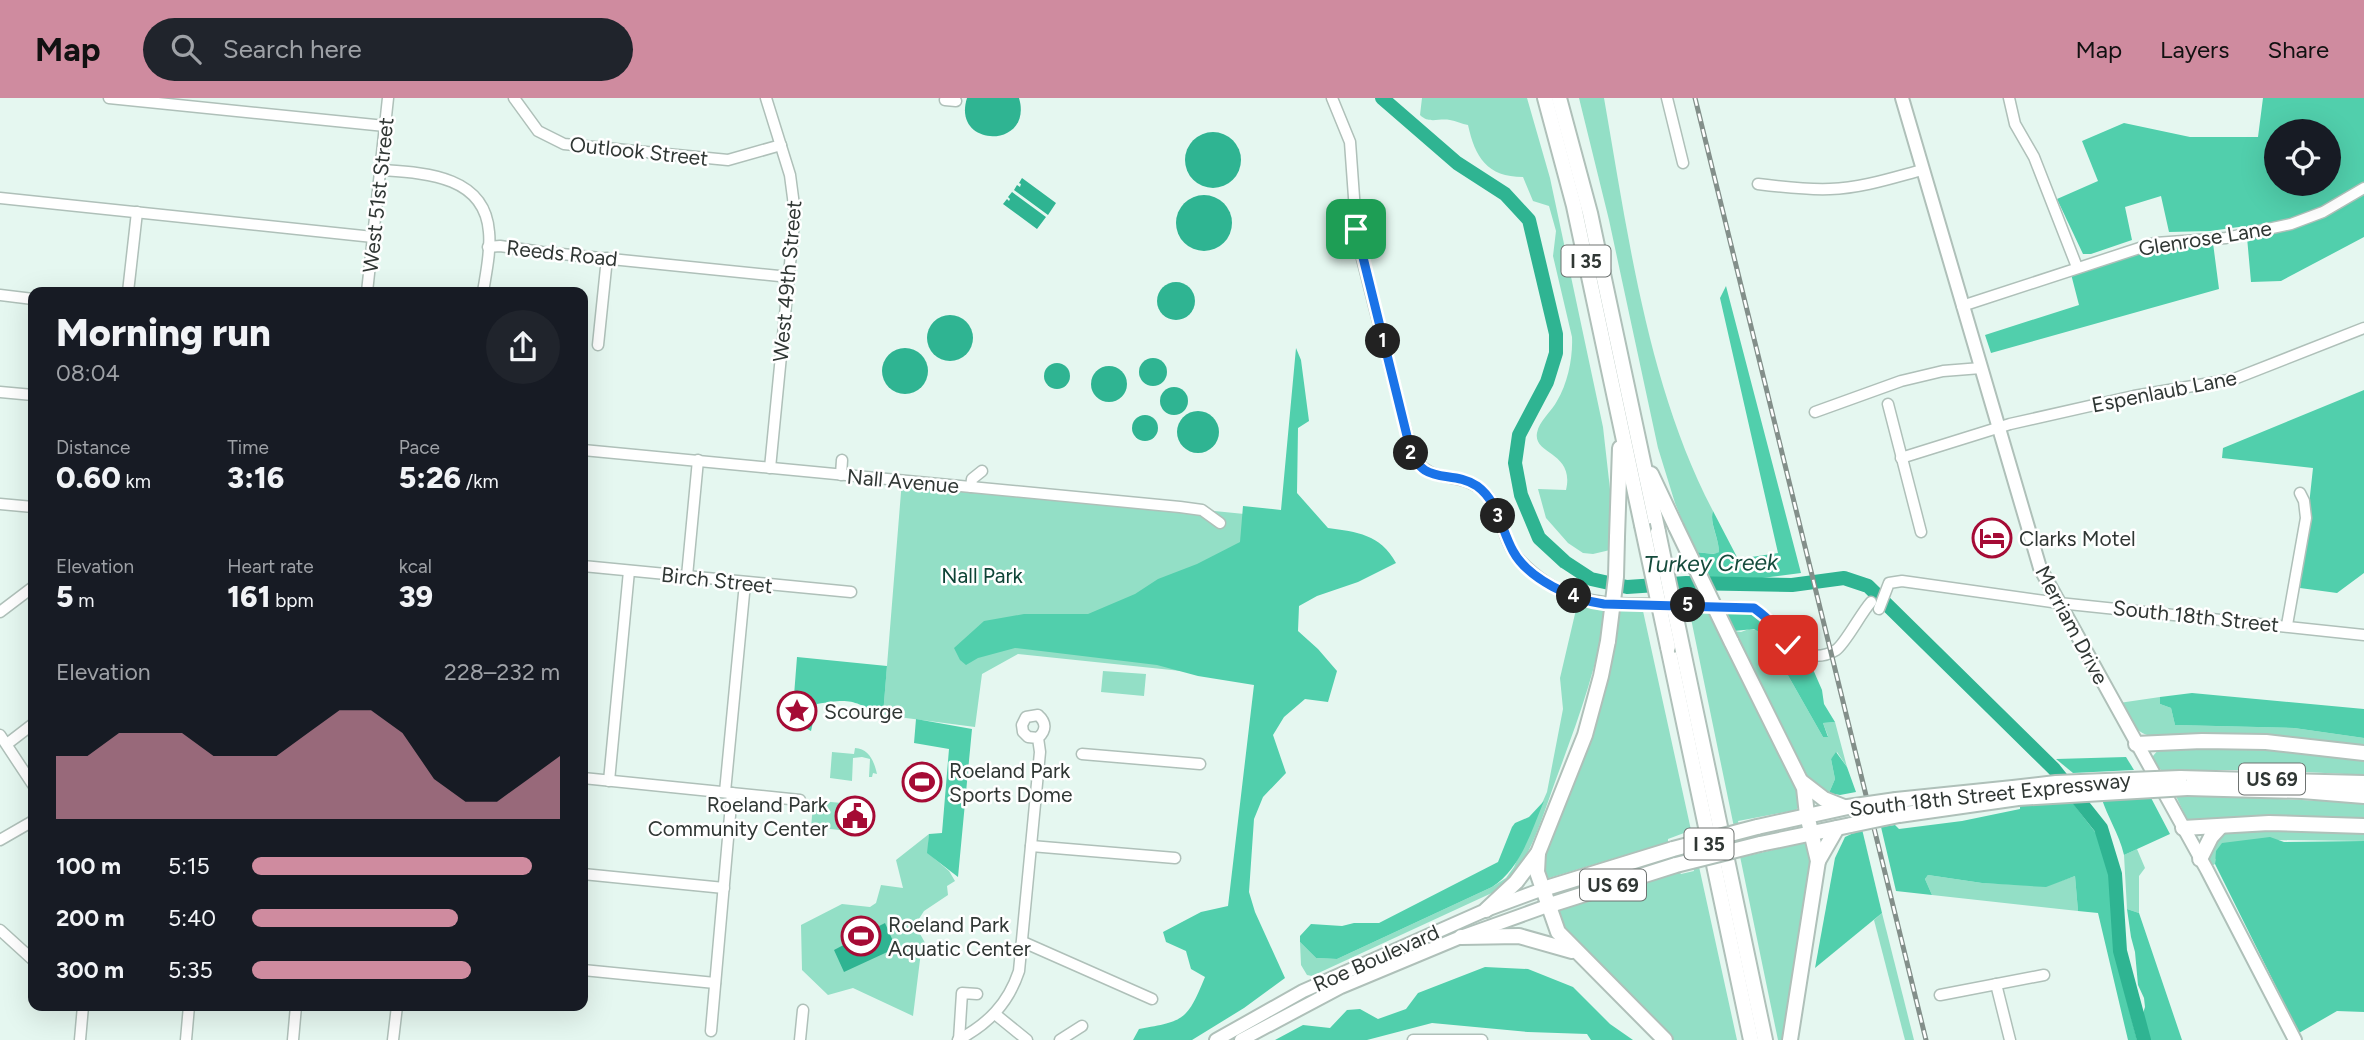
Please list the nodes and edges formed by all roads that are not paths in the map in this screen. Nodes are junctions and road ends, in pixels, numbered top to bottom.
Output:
1 (109, 98) edge
2 (388, 98) edge
3 (514, 98) edge
4 (766, 98) edge
5 (1332, 98) edge
6 (1545, 98) edge
7 (1559, 98) edge
8 (1566, 98) edge
9 (1667, 98) edge
10 (1902, 98) edge
11 (2009, 98) edge
12 (385, 126) junction
13 (1572, 138) junction
14 (781, 145) junction
15 (1683, 163) dead end
16 (381, 170) junction
17 (1922, 170) junction
18 (1759, 184) dead end
19 (2364, 188) edge
20 (0, 198) edge
21 (137, 212) junction
22 (373, 237) junction
23 (488, 247) junction
24 (607, 258) junction
25 (2077, 267) junction
26 (789, 277) junction
27 (129, 287) edge
28 (368, 287) edge
29 (484, 287) edge
30 (0, 295) edge
31 (28, 298) edge
32 (1962, 306) junction
33 (2364, 328) edge
34 (598, 345) dead end
35 (1981, 368) junction
36 (0, 392) edge
37 (28, 395) edge
38 (1888, 404) dead end
39 (1815, 412) dead end
40 (1620, 425) junction
41 (1999, 427) junction
42 (588, 450) edge
43 (1640, 451) junction
44 (1901, 458) junction
45 (698, 460) junction
46 (842, 460) dead end
47 (770, 468) junction
48 (982, 471) dead end
49 (841, 475) junction
50 (971, 487) junction
51 (2300, 493) dead end
52 (0, 504) edge
53 (28, 507) edge
54 (1220, 523) dead end
55 (1921, 532) dead end
56 (588, 567) edge
57 (629, 571) junction
58 (687, 576) junction
59 (745, 583) junction
60 (28, 591) edge
61 (851, 593) dead end
62 (2059, 603) junction
63 (0, 612) edge
64 (2287, 625) junction
65 (2364, 635) edge
66 (28, 728) edge
67 (0, 735) edge
68 (1038, 738) dead end
69 (7, 744) junction
70 (2136, 744) junction
71 (2364, 753) edge
72 (1082, 754) dead end
73 (1200, 764) dead end
74 (28, 777) edge
75 (588, 779) edge
76 (609, 781) junction
77 (1801, 781) junction
78 (2184, 783) junction
79 (2364, 783) edge
80 (728, 793) junction
81 (2015, 793) junction
82 (2364, 796) edge
83 (800, 800) dead end
84 (1847, 807) junction
85 (1807, 815) junction
86 (28, 824) edge
87 (1844, 826) junction
88 (2221, 826) junction
89 (2364, 826) edge
90 (2183, 828) junction
91 (1812, 833) junction
92 (0, 840) edge
93 (1031, 846) junction
94 (1538, 853) junction
95 (1175, 859) dead end
96 (2200, 859) junction
97 (1818, 861) junction
98 (588, 874) edge
99 (723, 888) junction
100 (1543, 889) junction
101 (1550, 905) junction
102 (1486, 910) junction
103 (0, 930) edge
104 (1461, 937) junction
105 (1023, 942) junction
106 (1577, 952) junction
107 (28, 955) edge
108 (588, 970) edge
109 (2044, 975) dead end
110 (715, 983) junction
111 (1996, 984) junction
112 (977, 994) dead end
113 (1940, 995) dead end
114 (1152, 999) dead end
115 (803, 1010) dead end
116 (80, 1011) edge
117 (189, 1011) edge
118 (296, 1011) edge
119 (396, 1011) edge
120 (995, 1014) junction
121 (1082, 1027) dead end
122 (711, 1031) dead end
123 (80, 1040) edge
124 (186, 1040) edge
125 (293, 1040) edge
126 (393, 1040) edge
127 (800, 1040) edge
128 (958, 1040) edge
129 (1027, 1040) edge
130 (1060, 1040) edge
131 (1216, 1040) edge
132 (1241, 1040) edge
133 (1413, 1040) edge
134 (1482, 1040) edge
135 (1665, 1040) edge
136 (1751, 1040) edge
137 (1765, 1040) edge
138 (1790, 1040) edge
139 (2010, 1040) edge
140 (2295, 1040) edge

1 - 12 street
2 - 12 street, West 51st Street
3 - 14 street, Outlook Street
4 - 14 street, West 49th Street
5 - 62 street, South 18th Street
6 - 40 highway, I 35
7 - 13 highway, I 35
8 - 13 highway
9 - 15 street
10 - 17 main road, Merriam Drive
11 - 25 street
12 - 16 street, West 51st Street
13 - 43 highway, I 35
14 - 26 street, West 49th Street
16 - 22 street, West 51st Street
16 - 23 street, Reeds Road
17 - 18 street
17 - 32 main road, Merriam Drive
19 - 25 street, Glenrose Lane
20 - 21 street
21 - 22 street
21 - 27 street
22 - 28 street, West 51st Street
23 - 24 street, Reeds Road
23 - 29 street
24 - 26 street, Reeds Road
24 - 34 street
25 - 32 street, Glenrose Lane
26 - 47 street, West 49th Street
30 - 31 street
32 - 35 main road, Merriam Drive
33 - 41 street, Espenlaub Lane
35 - 39 street
35 - 41 main road, Merriam Drive
36 - 37 street
38 - 44 street
40 - 94 highway, US 69, bridge
40 - 136 highway, I 35, bridge
41 - 44 street, Espenlaub Lane
41 - 62 main road, Merriam Drive
42 - 45 street, Nall Avenue
43 - 77 highway, bridge
43 - 137 highway, I 35, bridge
44 - 55 street
45 - 47 street, Nall Avenue
45 - 58 street
46 - 49 street
47 - 49 street, Nall Avenue
48 - 50 street
49 - 50 street, Nall Avenue
50 - 54 street, Nall Avenue
51 - 64 street
52 - 53 street
56 - 57 street, Birch Street
57 - 58 street, Birch Street
57 - 76 street
58 - 59 street, Birch Street
59 - 61 street, Birch Street
59 - 80 street
60 - 63 street
62 - 64 street, South 18th Street
62 - 70 main road, Merriam Drive
64 - 65 street, South 18th Street
66 - 69 street
67 - 69 street
68 - 93 street
69 - 74 street
70 - 71 highway
70 - 90 main road, Merriam Drive
72 - 73 street
75 - 76 street
76 - 80 street
77 - 84 highway
77 - 85 highway
78 - 79 highway, South 18th Street Expressway / US 69
78 - 81 highway, South 18th Street Expressway / US 69, bridge
78 - 82 highway, South 18th Street Expressway / US 69
80 - 83 street
80 - 99 street
81 - 84 highway, South 18th Street Expressway / US 69, bridge
81 - 87 highway, South 18th Street Expressway / US 69, bridge
84 - 85 highway, South 18th Street Expressway
85 - 91 highway
85 - 100 highway, South 18th Street Expressway, bridge
86 - 92 street
87 - 91 highway, South 18th Street Expressway / US 69
87 - 97 highway
88 - 89 highway
88 - 90 highway
88 - 96 highway
90 - 96 main road, Merriam Drive
91 - 97 highway
91 - 101 highway, South 18th Street Expressway / US 69, bridge
93 - 95 street
93 - 105 street
94 - 100 highway, US 69
94 - 102 highway
96 - 140 main road, Merriam Drive
97 - 138 highway
98 - 99 street
99 - 110 street
100 - 101 highway, US 69
100 - 102 main road, Roe Boulevard
101 - 104 main road, Roe Boulevard
101 - 106 highway
102 - 131 main road, Roe Boulevard
103 - 107 street
104 - 106 highway
104 - 132 main road, Roe Boulevard
105 - 114 street
105 - 120 street
106 - 135 highway
108 - 110 street
109 - 111 street
110 - 122 street
111 - 113 street
111 - 139 street
112 - 128 street
115 - 127 street
116 - 123 street
117 - 124 street
118 - 125 street
119 - 126 street
120 - 128 street
120 - 129 street
121 - 130 street
133 - 134 street

